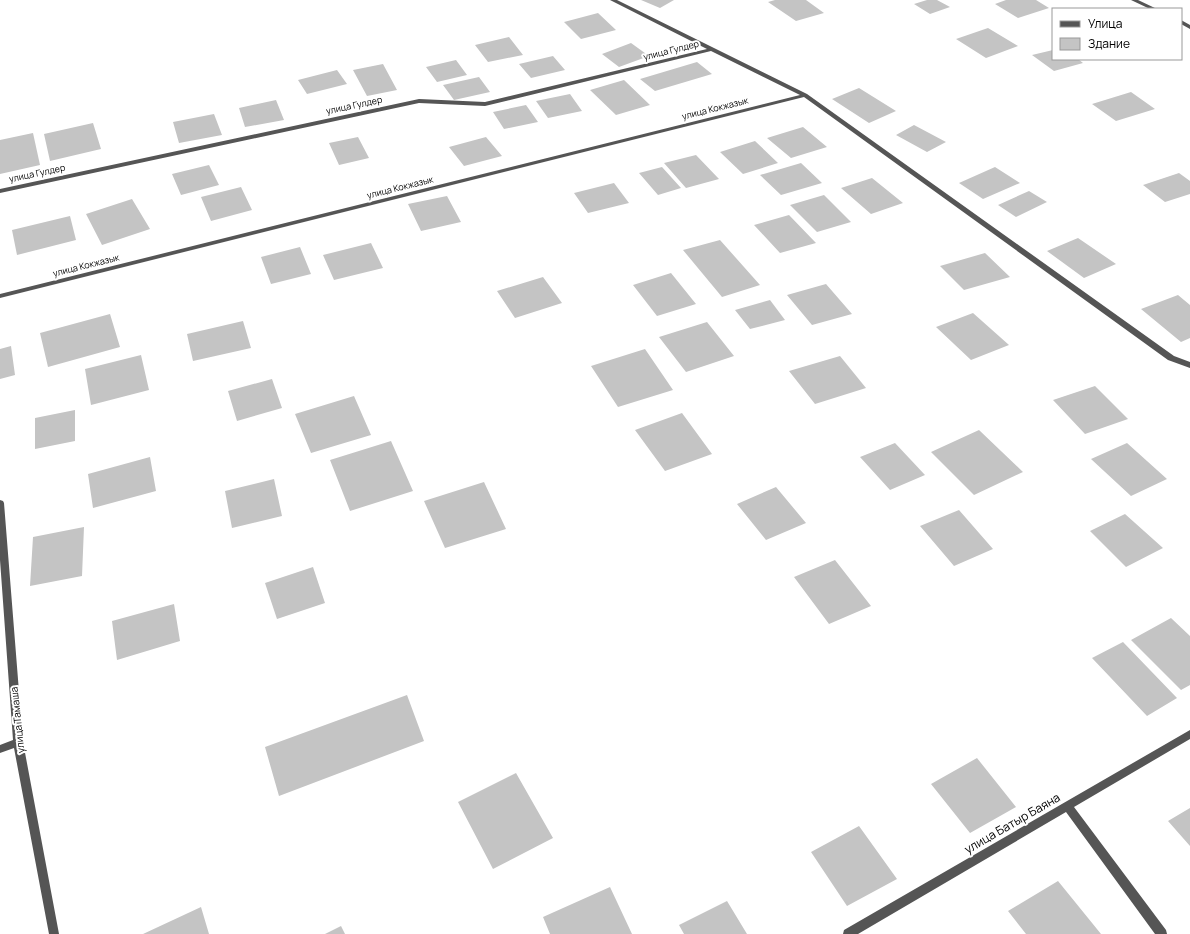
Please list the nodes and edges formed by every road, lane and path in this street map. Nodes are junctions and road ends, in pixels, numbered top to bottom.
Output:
1 (613, 0) edge
2 (1134, 0) edge
3 (1152, 8) edge
4 (712, 49) junction
5 (805, 95) junction
6 (0, 191) edge
7 (0, 296) edge
8 (1190, 365) edge
9 (0, 503) edge
10 (1190, 734) edge
11 (18, 742) junction
12 (0, 749) edge
13 (1067, 806) junction
14 (54, 934) edge
15 (848, 934) edge
16 (1162, 934) edge

1 - 4 street
2 - 3 street
4 - 5 street
4 - 6 street, улица Гулдер
5 - 7 street, улица Кокжазык
5 - 8 street
9 - 11 street, улица Тамаша
10 - 13 street, улица Батыр Баяна
11 - 12 street
11 - 14 street, улица Тамаша
13 - 15 street, улица Батыр Баяна
13 - 16 street

